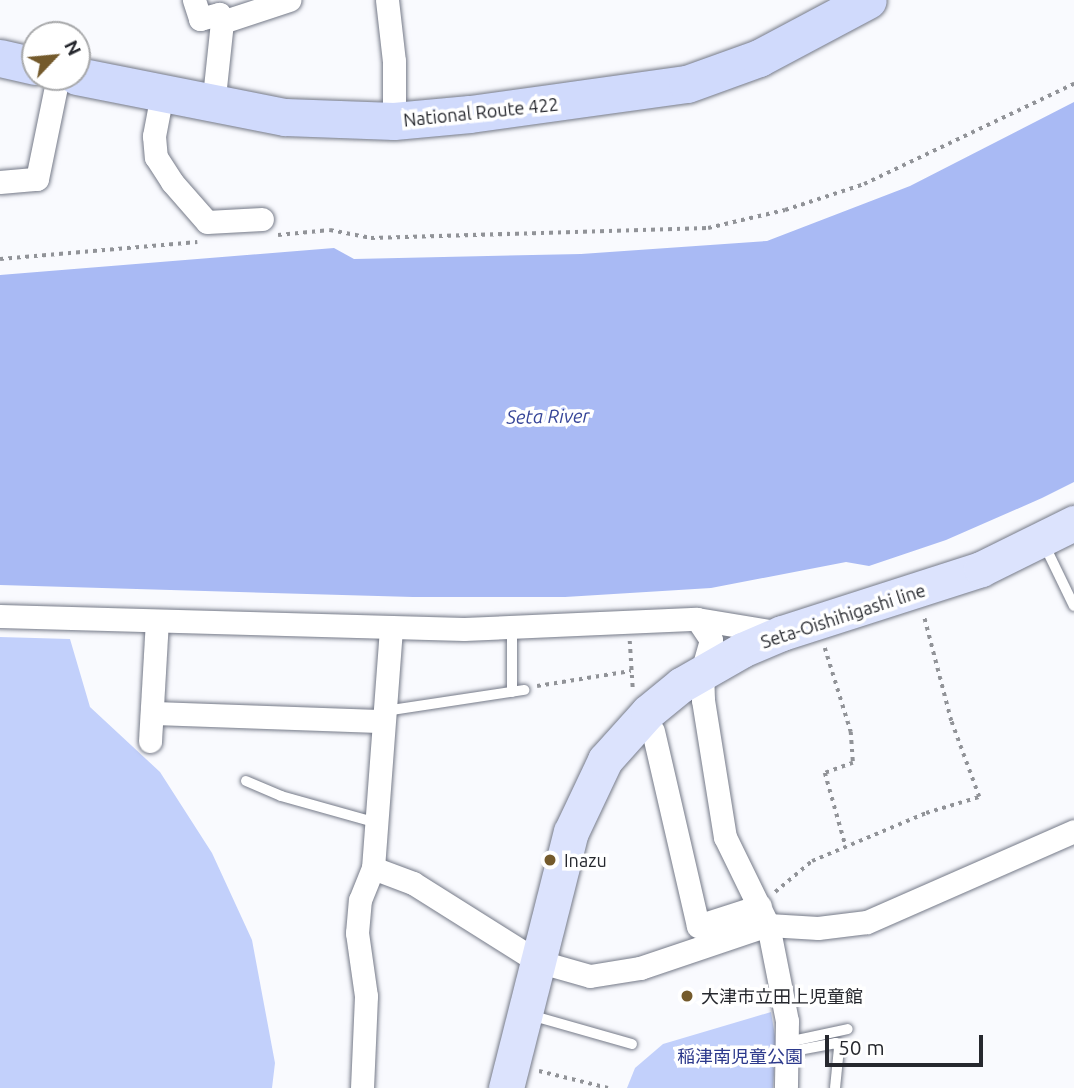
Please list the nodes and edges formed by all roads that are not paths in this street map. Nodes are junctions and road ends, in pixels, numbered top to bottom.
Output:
1 (194, 0) edge
2 (289, 0) edge
3 (387, 0) edge
4 (868, 0) edge
5 (222, 22) junction
6 (0, 58) edge
7 (21, 63) edge
8 (91, 79) edge
9 (55, 91) edge
10 (162, 94) junction
11 (213, 106) junction
12 (394, 121) junction
13 (0, 181) edge
14 (265, 227) road end
15 (1074, 523) edge
16 (1042, 539) junction
17 (1074, 606) edge
18 (0, 616) edge
19 (697, 619) junction
20 (157, 621) junction
21 (512, 628) junction
22 (391, 629) junction
23 (782, 633) junction
24 (702, 671) junction
25 (524, 690) road end
26 (512, 692) junction
27 (152, 713) junction
28 (382, 716) junction
29 (647, 725) junction
30 (150, 741) dead end
31 (247, 781) dead end
32 (377, 823) junction
33 (1074, 831) edge
34 (373, 868) junction
35 (764, 915) junction
36 (537, 961) junction
37 (524, 1013) junction
38 (848, 1029) dead end
39 (632, 1044) dead end
40 (788, 1047) junction
41 (509, 1076) edge
42 (362, 1088) edge
43 (786, 1088) edge
44 (835, 1088) edge

1 - 5 street
2 - 5 street
3 - 12 street
4 - 12 highway, National Route 422
5 - 11 street
6 - 7 highway
8 - 10 highway, National Route 422
9 - 13 street
10 - 11 highway, National Route 422
10 - 14 street
11 - 12 highway, National Route 422
15 - 16 main road, Seta-Oishihigashi line
16 - 17 lane
16 - 23 main road, Seta-Oishihigashi line
18 - 20 street
19 - 21 street
19 - 23 street
19 - 24 street
20 - 22 street
20 - 27 street
21 - 22 street
21 - 26 lane
22 - 28 street
23 - 24 main road, Seta-Oishihigashi line
24 - 29 main road, Seta-Oishihigashi line
24 - 35 street
25 - 26 lane
26 - 28 lane
27 - 28 street
27 - 30 street
28 - 32 street
29 - 35 street
29 - 36 main road, Seta-Oishihigashi line
31 - 32 lane
32 - 34 street
33 - 35 street
34 - 36 street
34 - 42 street
35 - 36 street
35 - 40 street
36 - 37 main road, Seta-Oishihigashi line
37 - 39 lane
37 - 41 main road, Seta-Oishihigashi line
38 - 40 lane
40 - 43 street
40 - 44 lane

